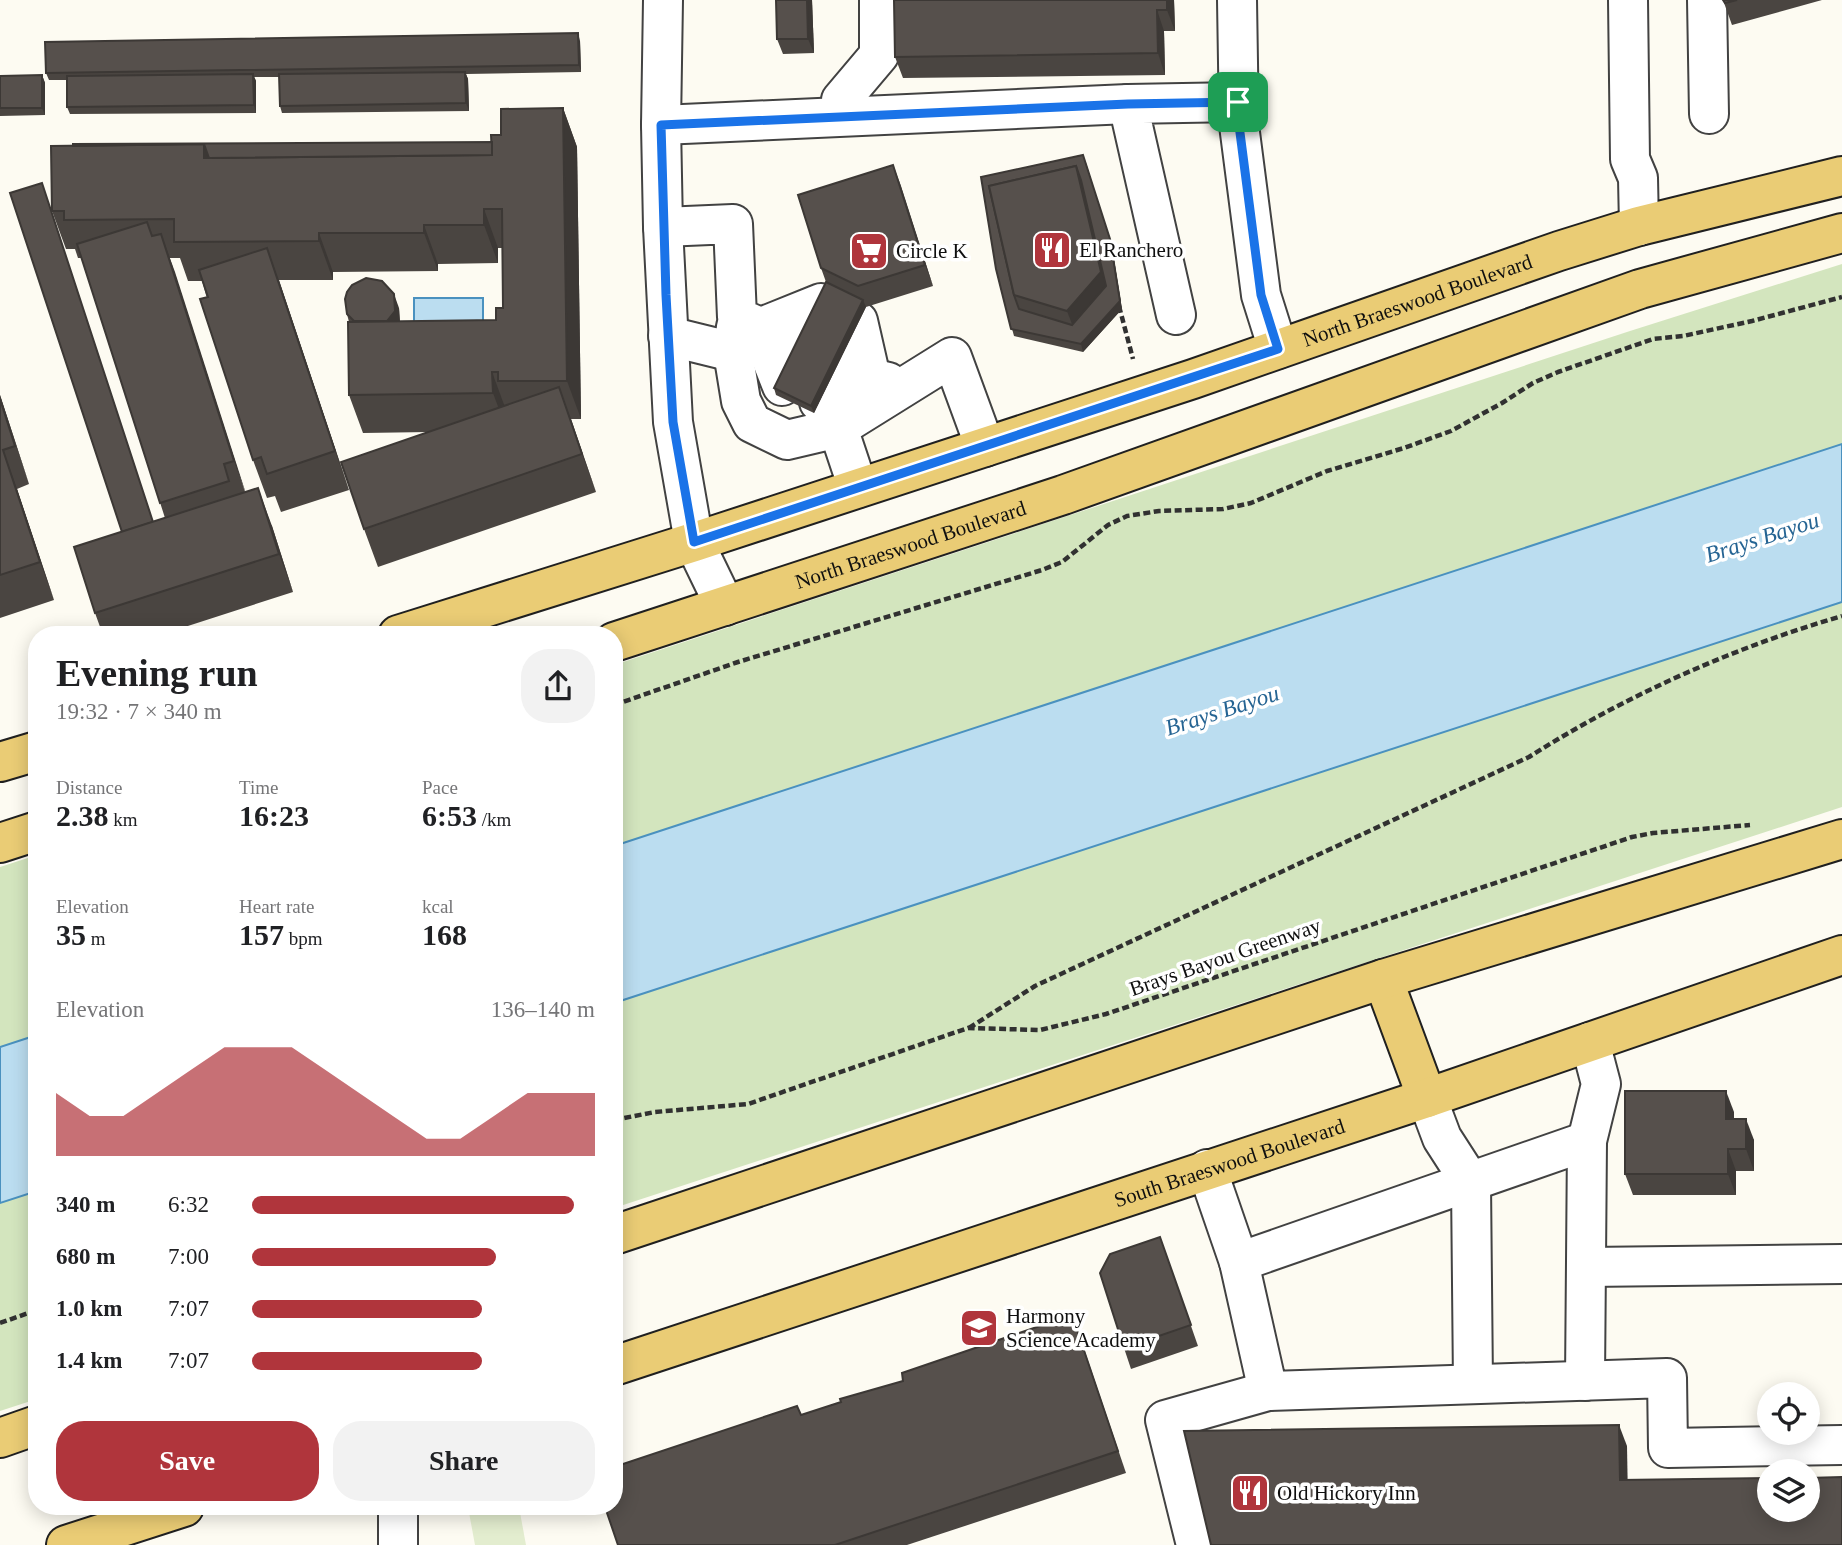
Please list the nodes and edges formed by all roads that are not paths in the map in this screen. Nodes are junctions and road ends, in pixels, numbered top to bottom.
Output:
1 (663, 0) edge
2 (879, 0) edge
3 (1237, 0) edge
4 (1628, 0) edge
5 (1707, 0) edge
6 (841, 100) dead end
7 (1238, 102) junction
8 (1128, 104) junction
9 (1710, 114) dead end
10 (661, 125) junction
11 (1842, 176) edge
12 (663, 226) junction
13 (1639, 226) junction
14 (1842, 233) edge
15 (821, 303) edge
16 (1176, 315) dead end
17 (858, 321) edge
18 (743, 332) junction
19 (668, 336) junction
20 (801, 345) edge
21 (1278, 349) junction
22 (871, 375) junction
23 (782, 386) edge
24 (828, 415) junction
25 (985, 447) junction
26 (858, 488) junction
27 (694, 542) junction
28 (725, 606) junction
29 (427, 626) edge
30 (623, 639) edge
31 (28, 754) edge
32 (0, 762) edge
33 (28, 834) edge
34 (1842, 839) edge
35 (0, 843) edge
36 (1842, 956) edge
37 (1383, 979) junction
38 (1590, 1042) junction
39 (1427, 1098) junction
40 (1587, 1141) junction
41 (1207, 1169) junction
42 (1471, 1183) junction
43 (623, 1232) edge
44 (1239, 1262) junction
45 (1842, 1264) edge
46 (1587, 1267) junction
47 (623, 1363) edge
48 (1586, 1381) junction
49 (1473, 1384) junction
50 (1268, 1391) junction
51 (28, 1429) edge
52 (0, 1437) edge
53 (1842, 1445) edge
54 (159, 1515) edge
55 (398, 1515) edge
56 (66, 1545) edge
57 (398, 1545) edge
58 (1196, 1545) edge

1 - 10 street
2 - 6 street
3 - 7 street
4 - 13 street
5 - 9 street
7 - 8 street
7 - 21 street
8 - 10 street
8 - 16 street
10 - 12 street
11 - 13 main road, North Braeswood Boulevard
12 - 18 street
12 - 19 street
13 - 21 main road, North Braeswood Boulevard
14 - 28 main road, North Braeswood Boulevard
15 - 18 street
17 - 22 street
18 - 19 street
18 - 20 street
18 - 23 street
18 - 24 street
19 - 27 street
21 - 25 main road, North Braeswood Boulevard
22 - 24 street
22 - 25 street
24 - 26 street
25 - 26 main road, North Braeswood Boulevard
26 - 27 main road, North Braeswood Boulevard
27 - 28 street
27 - 29 main road, North Braeswood Boulevard
28 - 30 main road, North Braeswood Boulevard
31 - 32 main road
33 - 35 main road
34 - 37 main road
36 - 38 main road, South Braeswood Boulevard
37 - 39 main road
37 - 43 main road
38 - 39 main road, South Braeswood Boulevard
38 - 40 street
39 - 41 main road, South Braeswood Boulevard
39 - 42 street
40 - 42 street
40 - 46 street
41 - 44 street
41 - 47 main road, South Braeswood Boulevard
42 - 44 street
42 - 49 street
44 - 50 street
45 - 46 street
46 - 48 street
48 - 49 street
48 - 53 street
49 - 50 street
50 - 58 street
51 - 52 main road
54 - 56 main road
55 - 57 street

